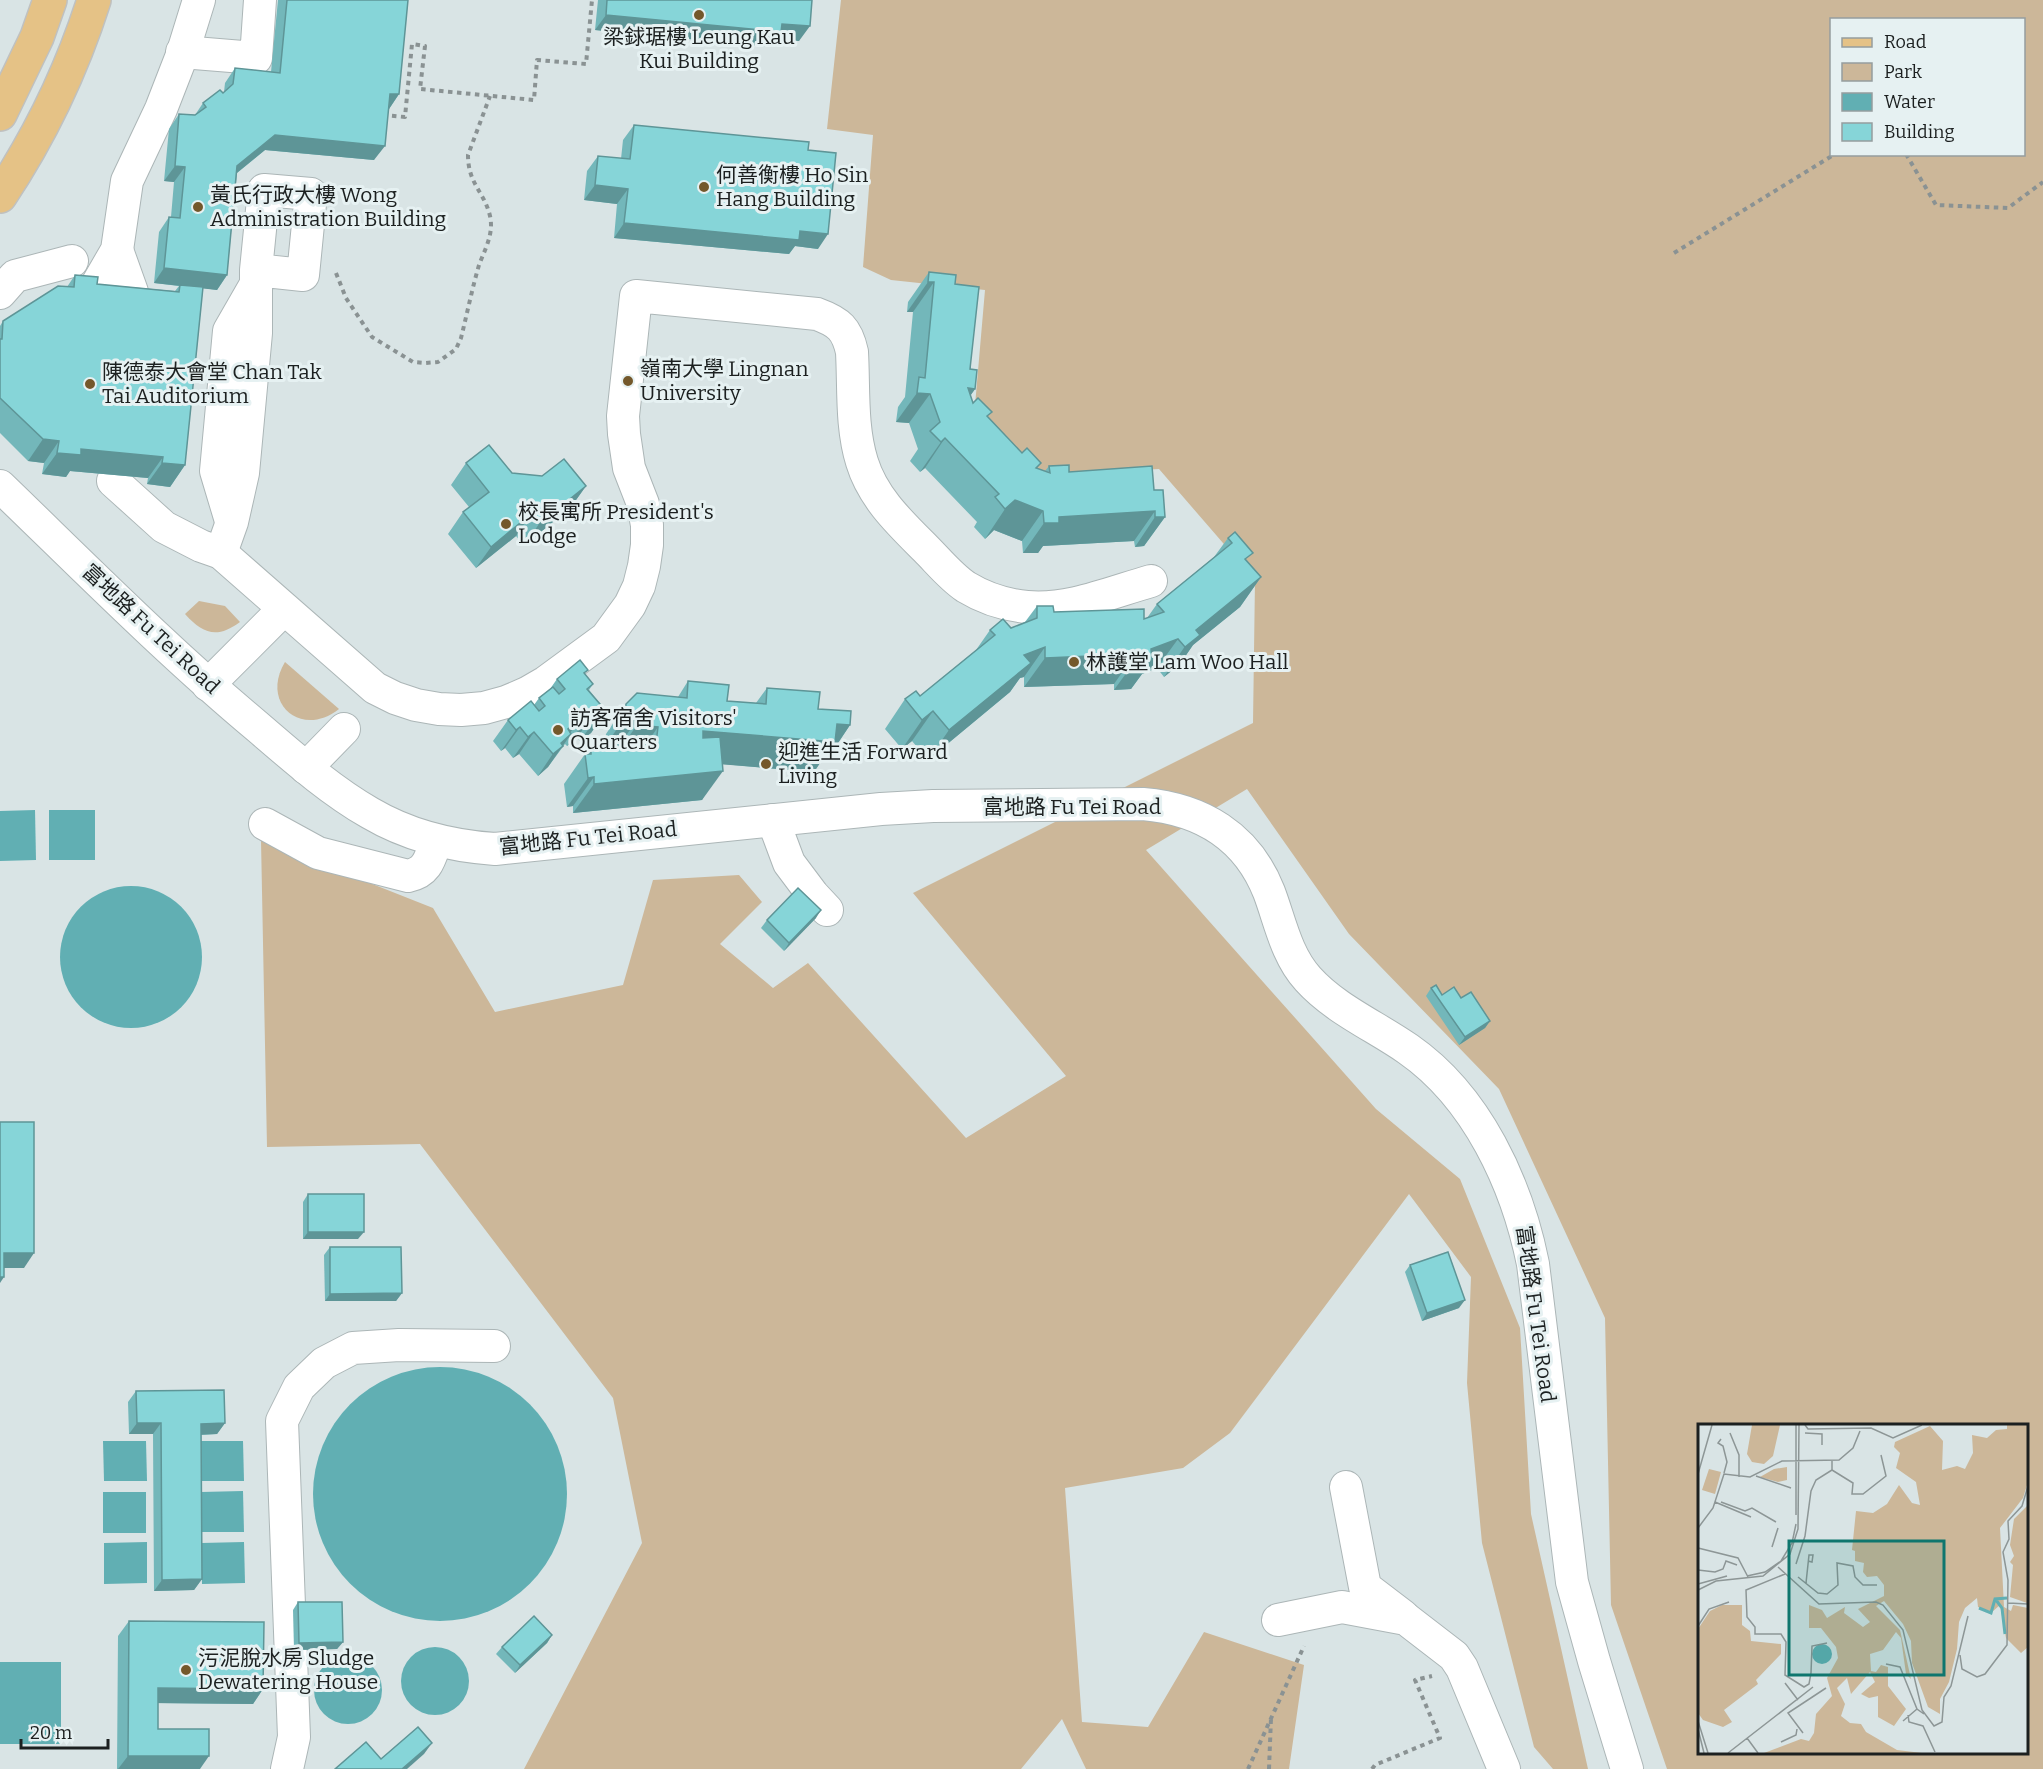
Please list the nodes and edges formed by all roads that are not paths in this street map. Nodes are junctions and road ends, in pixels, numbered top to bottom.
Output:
1 (50, 0) edge
2 (94, 0) edge
3 (199, 0) edge
4 (260, 0) edge
5 (182, 52) junction
6 (0, 114) edge
7 (0, 196) edge
8 (117, 250) junction
9 (72, 261) dead end
10 (256, 277) dead end
11 (0, 293) edge
12 (93, 306) edge
13 (130, 310) edge
14 (113, 481) edge
15 (0, 486) edge
16 (221, 553) junction
17 (1151, 581) dead end
18 (284, 609) junction
19 (208, 685) junction
20 (344, 729) dead end
21 (306, 768) junction
22 (773, 820) junction
23 (265, 824) dead end
24 (436, 841) junction
25 (827, 910) dead end
26 (494, 1346) dead end
27 (1346, 1487) dead end
28 (1406, 1619) junction
29 (1278, 1620) dead end
30 (287, 1769) edge
31 (1504, 1769) edge
32 (1627, 1769) edge

1 - 6 main road
2 - 7 main road
3 - 5 street
4 - 5 street
5 - 8 street
8 - 12 street
8 - 13 street
9 - 11 street
10 - 16 street
14 - 16 street
15 - 19 street, 富地路 Fu Tei Road
16 - 18 street
17 - 18 street
18 - 19 street
19 - 21 street, 富地路 Fu Tei Road
20 - 21 street
21 - 24 street, 富地路 Fu Tei Road
22 - 24 street, 富地路 Fu Tei Road
22 - 25 street
22 - 32 street, 富地路 Fu Tei Road
23 - 24 street
26 - 30 street
27 - 28 street
28 - 29 street
28 - 31 street

